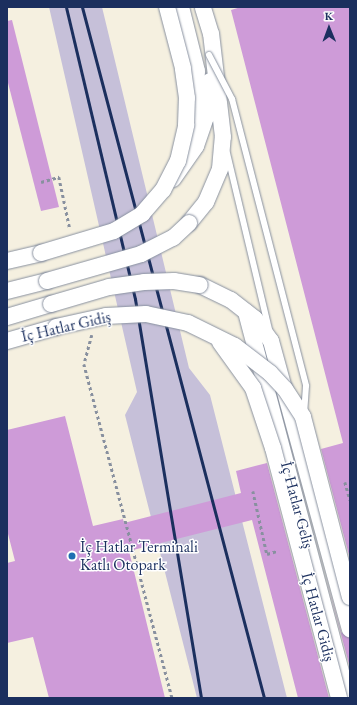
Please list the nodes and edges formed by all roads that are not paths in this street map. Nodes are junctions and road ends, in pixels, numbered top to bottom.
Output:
1 (167, 7) edge
2 (181, 7) edge
3 (198, 7) edge
4 (203, 7) edge
5 (209, 54) junction
6 (223, 137) junction
7 (163, 190) junction
8 (7, 261) edge
9 (7, 291) edge
10 (246, 312) junction
11 (7, 317) edge
12 (218, 338) junction
13 (7, 341) edge
14 (272, 341) junction
15 (303, 417) junction
16 (350, 597) edge
17 (350, 629) edge
18 (339, 698) edge
19 (348, 698) edge

1 - 7 street, bridge
2 - 7 street, bridge
3 - 5 street
4 - 6 street
5 - 7 street, bridge
5 - 15 lane, bridge
6 - 9 street, bridge
6 - 14 lane
7 - 8 street, bridge
10 - 11 street, İç Hatlar Geliş, bridge
10 - 14 street, İç Hatlar Geliş
10 - 19 street, İç Hatlar Geliş
12 - 13 street, İç Hatlar Gidiş, bridge
12 - 15 street, İç Hatlar Gidiş, bridge
12 - 18 street, İç Hatlar Gidiş, bridge
14 - 17 street, İç Hatlar Geliş
15 - 16 street, İç Hatlar Gidiş, bridge

